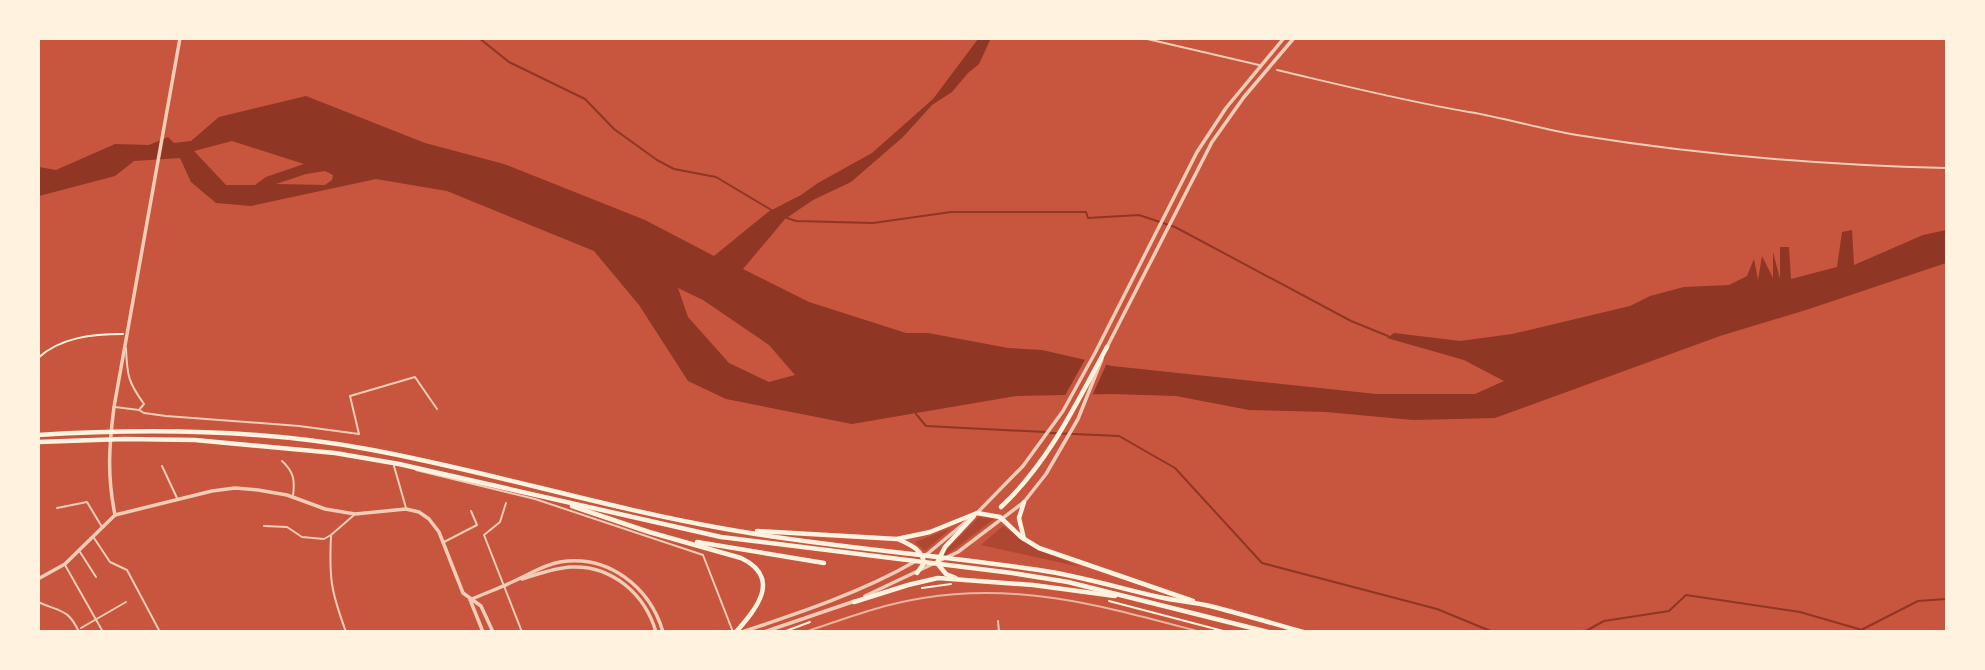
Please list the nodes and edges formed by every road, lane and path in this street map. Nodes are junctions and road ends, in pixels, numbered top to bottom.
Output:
1 (180, 38) edge
2 (1143, 38) edge
3 (1284, 38) edge
4 (1294, 38) edge
5 (1259, 65) dead end
6 (1277, 70) dead end
7 (1947, 168) edge
8 (126, 334) joint
9 (1107, 347) junction
10 (38, 358) edge
11 (114, 407) junction
12 (437, 409) dead end
13 (138, 410) junction
14 (38, 435) edge
15 (38, 442) edge
16 (282, 461) dead end
17 (162, 466) dead end
18 (292, 497) junction
19 (177, 499) junction
20 (555, 499) junction
21 (1024, 502) junction
22 (506, 503) dead end
23 (57, 508) dead end
24 (1001, 508) dead end
25 (406, 509) junction
26 (471, 511) dead end
27 (977, 513) junction
28 (355, 514) junction
29 (114, 515) junction
30 (1002, 519) junction
31 (264, 526) dead end
32 (103, 528) junction
33 (727, 530) junction
34 (331, 535) junction
35 (94, 537) junction
36 (678, 539) junction
37 (897, 539) junction
38 (1025, 540) junction
39 (443, 542) junction
40 (79, 551) junction
41 (874, 553) junction
42 (923, 557) junction
43 (824, 563) dead end
44 (937, 563) junction
45 (65, 564) junction
46 (917, 573) junction
47 (96, 577) dead end
48 (38, 579) edge
49 (959, 582) junction
50 (508, 584) junction
51 (921, 588) dead end
52 (1129, 598) junction
53 (1104, 599) dead end
54 (470, 600) junction
55 (38, 602) edge
56 (126, 602) dead end
57 (854, 602) junction
58 (1207, 606) junction
59 (819, 618) dead end
60 (96, 619) junction
61 (998, 621) dead end
62 (80, 628) dead end
63 (785, 629) dead end
64 (79, 632) edge
65 (103, 632) edge
66 (160, 632) edge
67 (346, 632) edge
68 (484, 632) edge
69 (493, 632) edge
70 (522, 632) edge
71 (656, 632) edge
72 (663, 632) edge
73 (735, 632) edge
74 (742, 632) edge
75 (764, 632) edge
76 (999, 632) edge
77 (1227, 632) edge
78 (1268, 632) edge
79 (1303, 632) edge

1 - 11 street
2 - 5 lane
3 - 27 street
4 - 9 street
6 - 7 lane
8 - 10 path
8 - 13 lane
9 - 21 street
9 - 24 highway
11 - 13 lane
11 - 29 street
12 - 13 lane
14 - 33 highway
15 - 20 highway
16 - 18 lane
17 - 19 lane
18 - 19 street
18 - 28 street
19 - 29 street
20 - 36 highway
20 - 41 highway
21 - 30 street
21 - 38 highway
22 - 50 lane
23 - 32 lane
25 - 28 street
25 - 39 street
25 - 73 lane
26 - 39 lane
27 - 30 highway
27 - 37 highway
27 - 42 street
27 - 44 highway
28 - 34 lane
29 - 32 street
30 - 38 highway
30 - 44 street
31 - 34 lane
32 - 35 street
33 - 37 highway
33 - 41 highway
34 - 67 lane
35 - 40 street
35 - 66 lane
36 - 43 highway
36 - 73 highway
37 - 42 highway
38 - 58 highway
39 - 54 street
40 - 45 street
40 - 47 lane
41 - 52 highway
41 - 58 highway
42 - 46 highway
42 - 74 street
44 - 46 street
44 - 49 highway
45 - 48 street
45 - 60 lane
46 - 57 street
49 - 51 path
49 - 52 highway
49 - 57 highway
50 - 54 street
50 - 70 lane
50 - 71 street
50 - 72 street
52 - 78 highway
53 - 77 path
54 - 68 street
54 - 69 street
55 - 64 lane
56 - 60 lane
57 - 75 street
58 - 79 highway
59 - 63 path
60 - 62 lane
60 - 65 lane
61 - 76 lane

